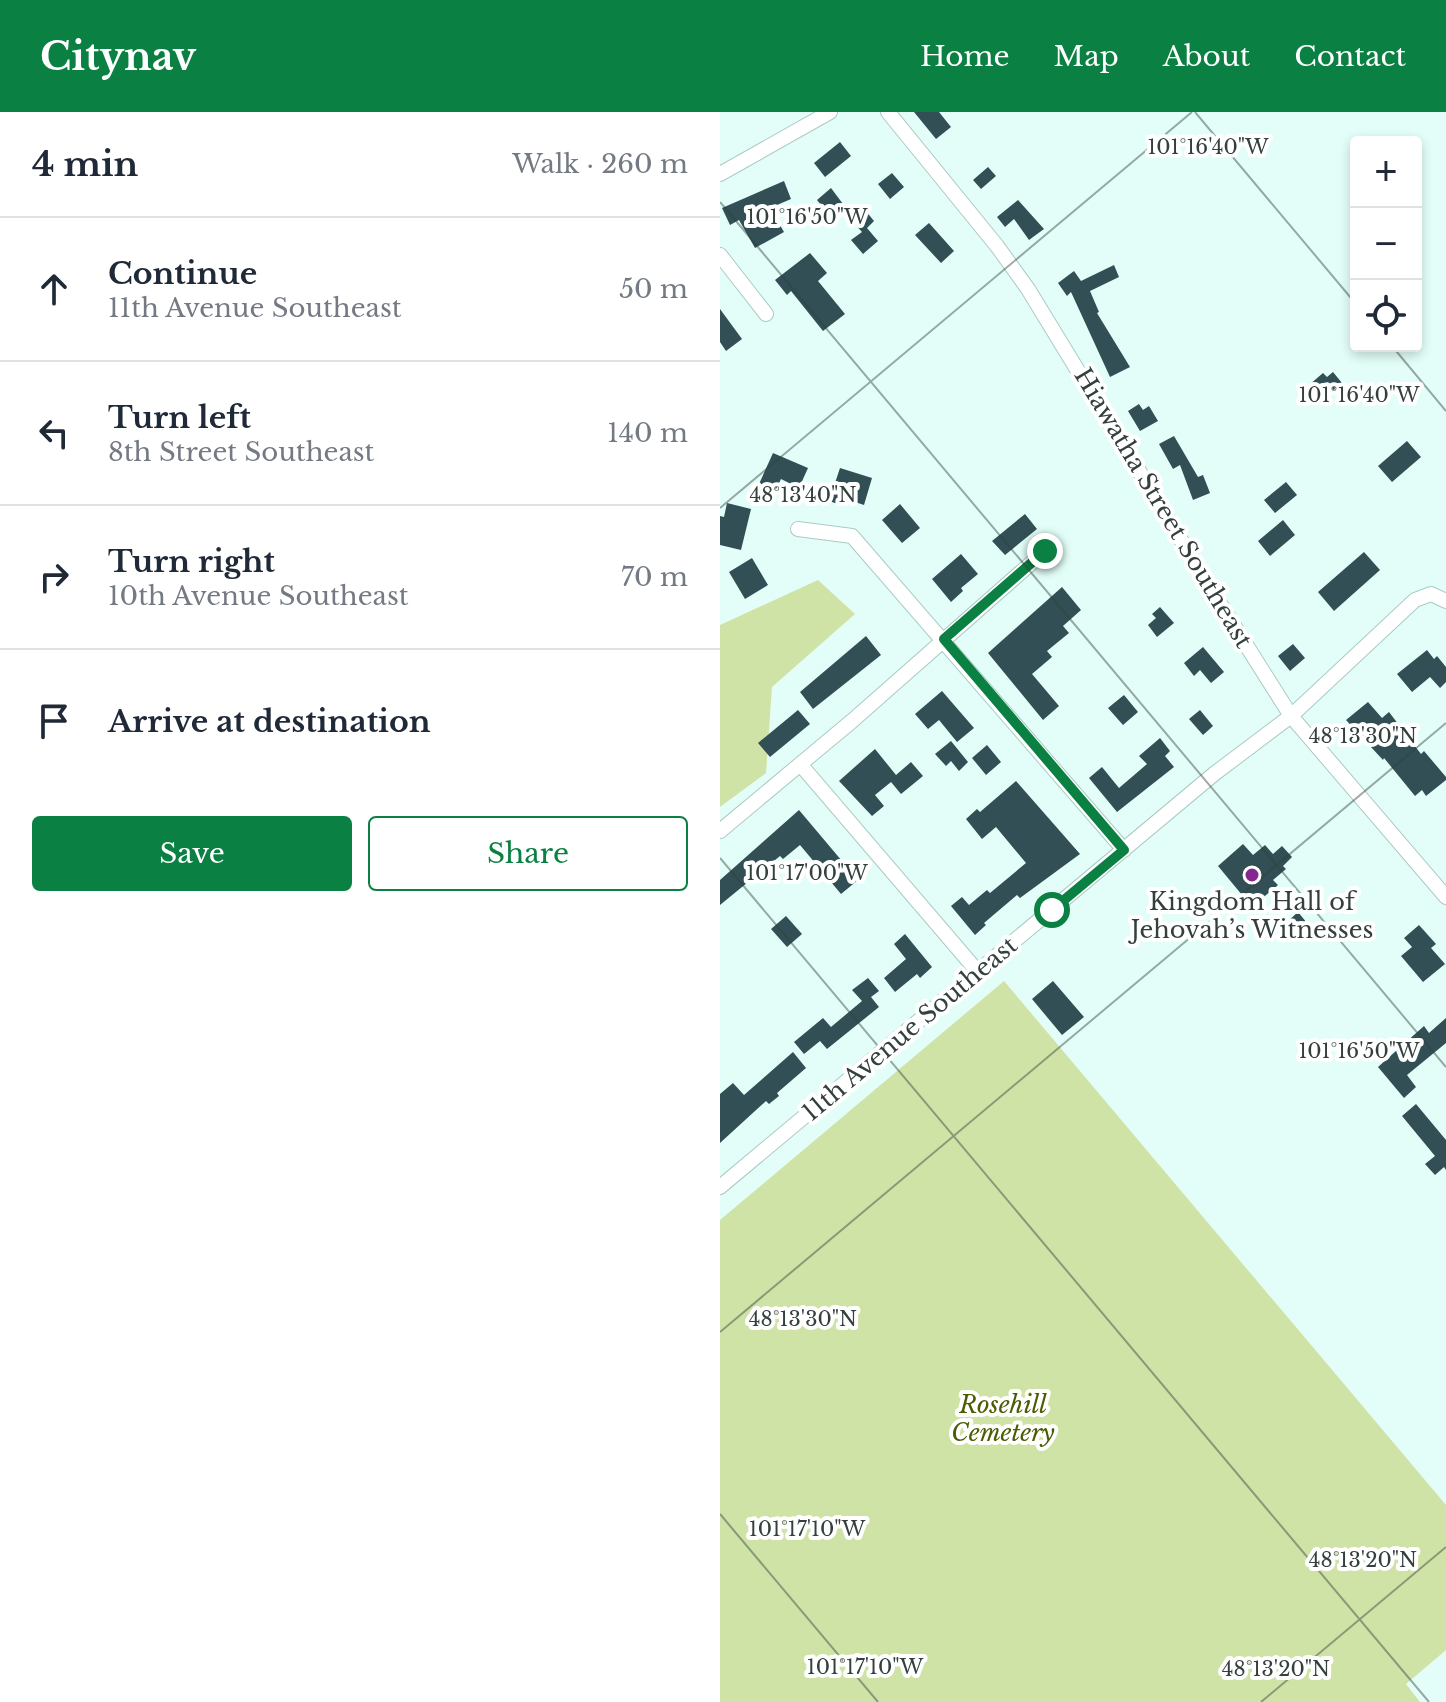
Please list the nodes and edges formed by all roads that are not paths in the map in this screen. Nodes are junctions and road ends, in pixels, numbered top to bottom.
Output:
1 (830, 112) edge
2 (888, 112) edge
3 (720, 174) edge
4 (720, 255) edge
5 (766, 314) dead end
6 (798, 529) dead end
7 (1045, 551) dead end
8 (1446, 601) edge
9 (944, 639) junction
10 (1291, 716) junction
11 (800, 764) junction
12 (720, 831) edge
13 (1124, 850) junction
14 (1446, 897) edge
15 (978, 972) junction
16 (720, 1187) edge

1 - 3 street
2 - 10 street, Hiawatha Street Southeast
4 - 5 street
6 - 9 street
7 - 9 street
8 - 10 street, 11th Avenue Southeast
9 - 11 street
9 - 13 street
10 - 13 street, 11th Avenue Southeast
10 - 14 street, Hiawatha Street Southeast
11 - 12 street
11 - 15 street
13 - 15 street, 11th Avenue Southeast
15 - 16 street, 11th Avenue Southeast

